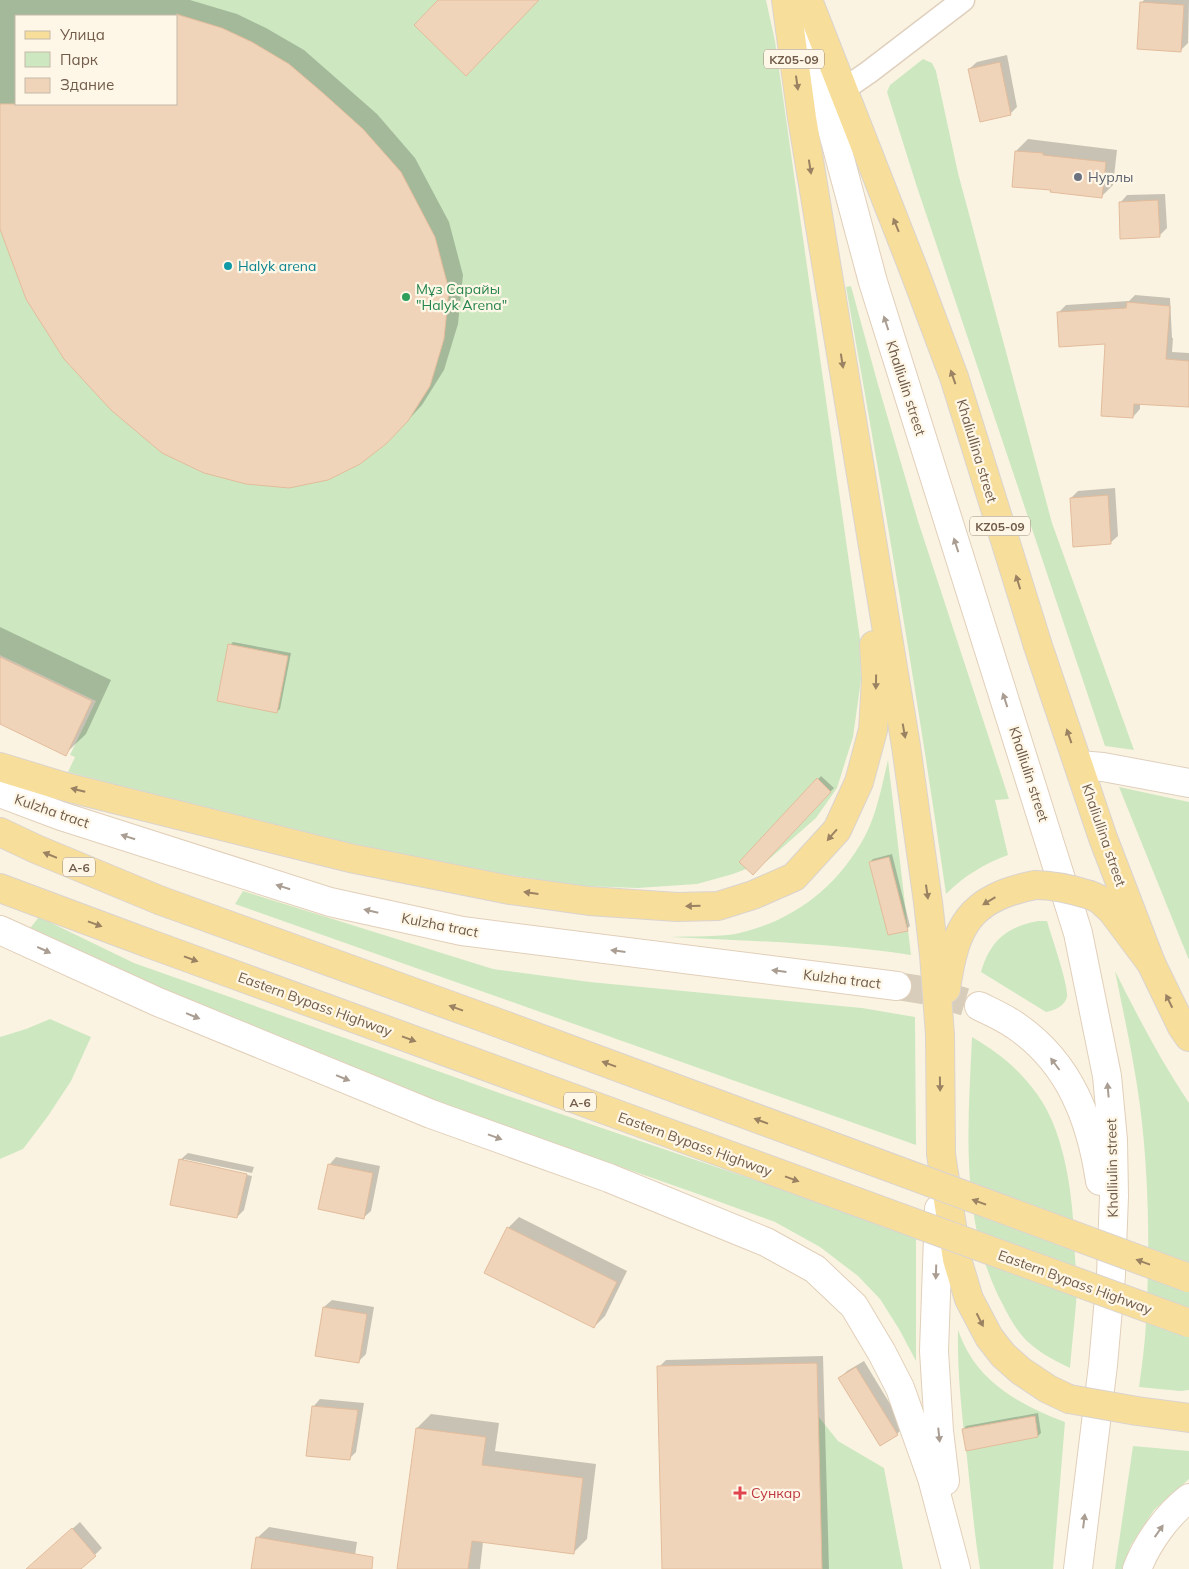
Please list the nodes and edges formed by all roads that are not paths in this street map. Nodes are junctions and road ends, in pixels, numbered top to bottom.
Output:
1 (786, 0) edge
2 (798, 0) edge
3 (808, 0) edge
4 (963, 0) edge
5 (843, 90) junction
6 (866, 511) junction
7 (1079, 765) junction
8 (0, 767) edge
9 (1189, 783) edge
10 (0, 793) edge
11 (0, 832) edge
12 (0, 888) edge
13 (0, 930) edge
14 (1151, 963) junction
15 (897, 986) tunnel mouth
16 (979, 1006) tunnel mouth
17 (940, 1035) junction
18 (1189, 1037) edge
19 (941, 1154) junction
20 (1189, 1278) edge
21 (1189, 1323) edge
22 (1103, 1365) junction
23 (1170, 1412) edge
24 (1189, 1498) edge
25 (956, 1569) edge
26 (1078, 1569) edge
27 (1137, 1569) edge

1 -> 6 main road, KZ05-09
22 -> 2 main road, Khalliulin street
3 - 5 main road, Khaliullina street / KZ05-09
4 - 5 street
7 -> 5 main road, Khaliullina street / KZ05-09
6 -> 8 main road
6 -> 17 main road, KZ05-09
7 - 9 main road
7 - 14 main road, Khaliullina street / KZ05-09
15 -> 10 main road, Kulzha tract
20 -> 11 main road, A-6, bridge
12 -> 21 main road, Eastern Bypass Highway / A-6, bridge
13 -> 25 main road
14 -> 17 main road, bridge
18 -> 14 main road
22 -> 16 main road
17 -> 19 main road
19 -> 23 main road, bridge
19 -> 25 main road
26 -> 22 main road, Khalliulin street
27 -> 24 main road

